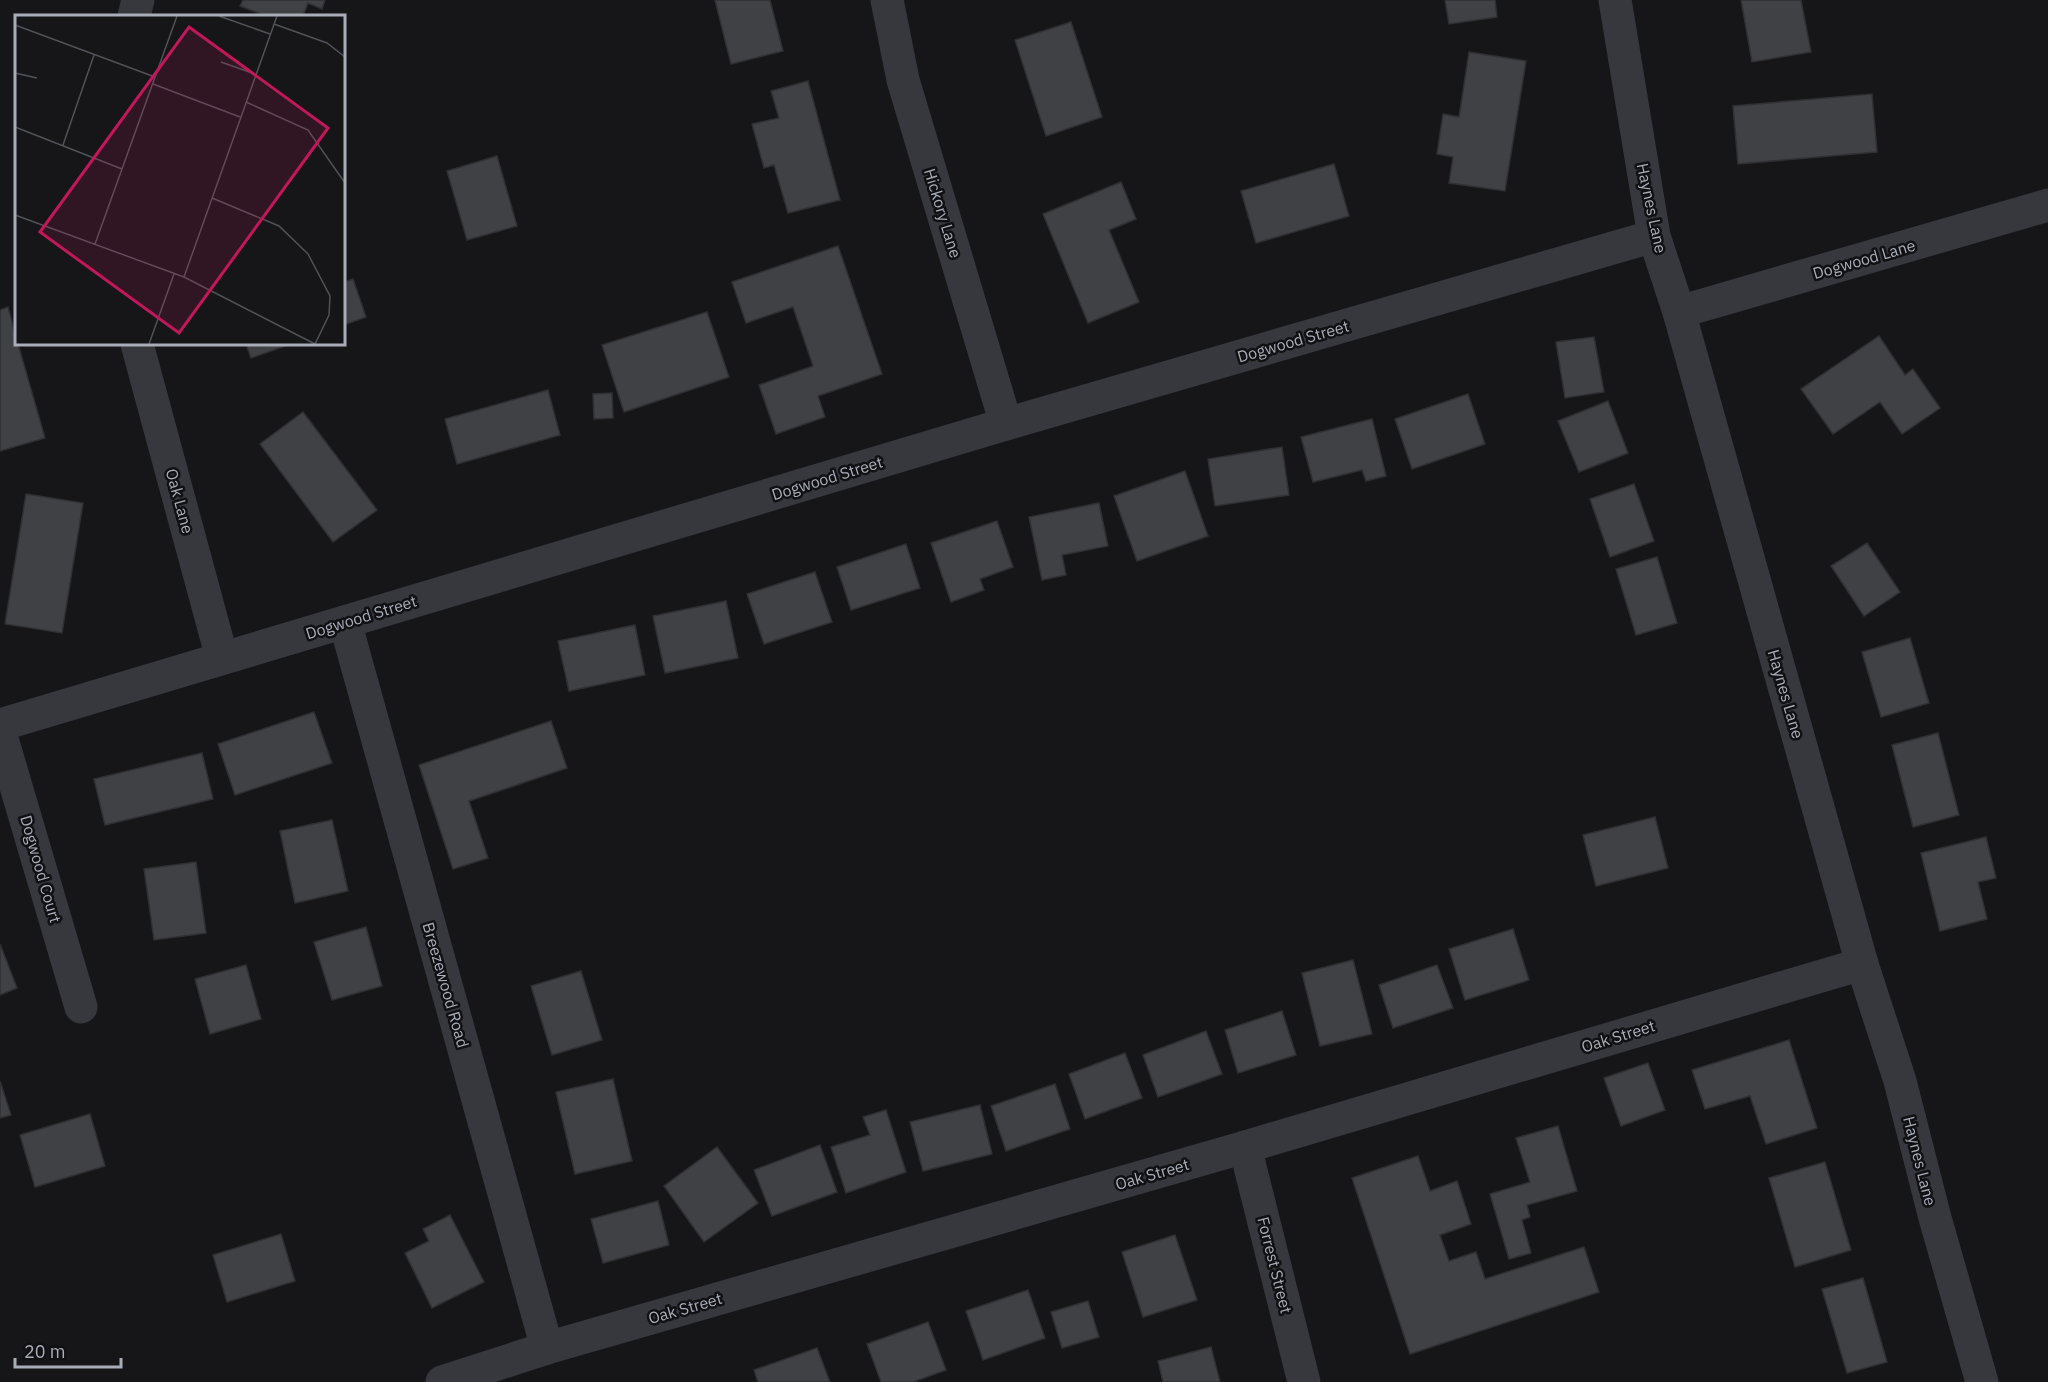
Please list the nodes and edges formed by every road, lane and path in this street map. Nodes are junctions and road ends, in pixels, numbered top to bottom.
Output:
1 (138, 0) edge
2 (887, 0) edge
3 (1615, 0) edge
4 (134, 15) edge
5 (2048, 205) edge
6 (1654, 236) junction
7 (1679, 312) junction
8 (137, 345) edge
9 (1006, 424) junction
10 (345, 622) junction
11 (222, 658) junction
12 (0, 725) edge
13 (0, 732) edge
14 (1862, 964) junction
15 (81, 1007) dead end
16 (1245, 1147) junction
17 (547, 1348) junction
18 (491, 1375) edge
19 (442, 1382) edge
20 (1304, 1382) edge
21 (1982, 1382) edge

1 - 4 street
2 - 9 street, Hickory Lane
3 - 6 street, Haynes Lane
5 - 7 street, Dogwood Lane
6 - 7 street, Haynes Lane
6 - 9 street, Dogwood Street
7 - 14 street, Haynes Lane
8 - 11 street, Oak Lane
9 - 10 street, Dogwood Street
10 - 11 street, Dogwood Street
10 - 17 street, Breezewood Road
11 - 12 street, Dogwood Street
13 - 15 street, Dogwood Court
14 - 16 street, Oak Street
14 - 21 street, Haynes Lane
16 - 17 street, Oak Street
16 - 20 street, Forrest Street
17 - 18 street, Oak Street
18 - 19 street, Oak Street

